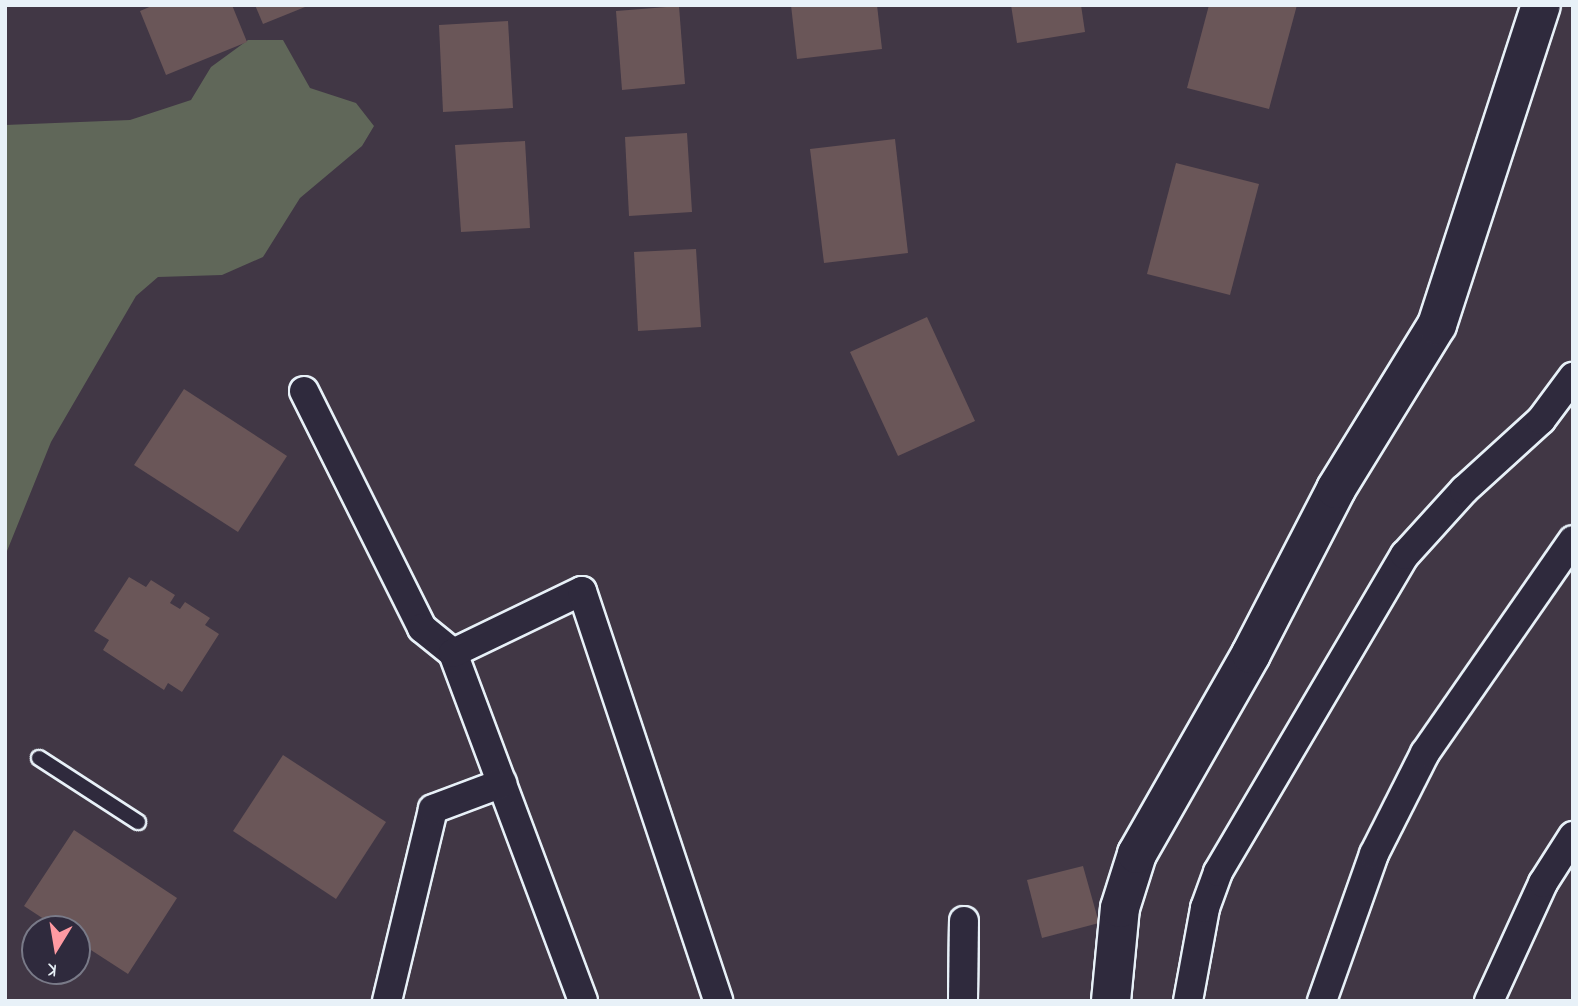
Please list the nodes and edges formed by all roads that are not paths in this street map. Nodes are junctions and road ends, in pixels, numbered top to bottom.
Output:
1 (1541, 5) edge
2 (1573, 377) edge
3 (304, 391) dead end
4 (1573, 540) edge
5 (453, 653) junction
6 (38, 758) dead end
7 (502, 783) junction
8 (138, 822) dead end
9 (1573, 836) edge
10 (964, 921) dead end
11 (387, 1001) edge
12 (583, 1001) edge
13 (718, 1001) edge
14 (963, 1001) edge
15 (1111, 1001) edge
16 (1188, 1001) edge
17 (1322, 1001) edge
18 (1489, 1001) edge

1 - 15 main road
2 - 16 street
3 - 5 street
4 - 17 street
5 - 7 street
5 - 13 street
6 - 8 lane
7 - 11 street
7 - 12 street
9 - 18 street
10 - 14 street

